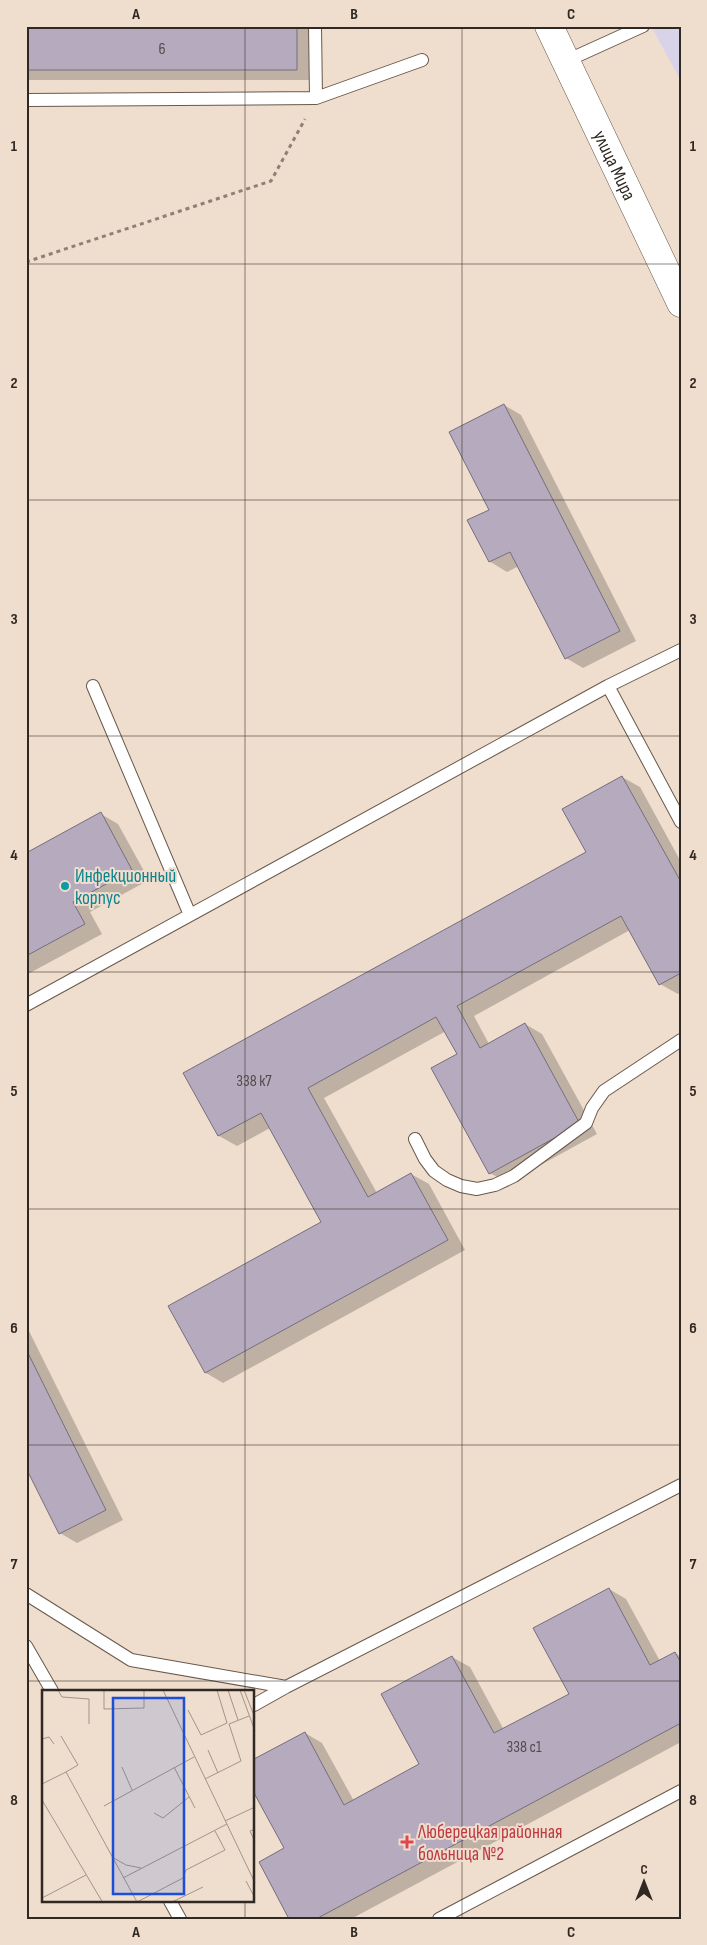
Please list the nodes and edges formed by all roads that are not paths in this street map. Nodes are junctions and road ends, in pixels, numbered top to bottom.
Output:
1 (315, 26) edge
2 (549, 26) edge
3 (643, 26) edge
4 (422, 60) dead end
5 (566, 61) junction
6 (316, 98) junction
7 (26, 100) edge
8 (681, 303) edge
9 (681, 650) edge
10 (93, 686) dead end
11 (608, 686) junction
12 (681, 822) edge
13 (190, 915) junction
14 (26, 1005) edge
15 (681, 1040) edge
16 (415, 1139) dead end
17 (681, 1485) edge
18 (26, 1594) edge
19 (26, 1646) edge
20 (286, 1687) junction
21 (51, 1690) edge
22 (255, 1704) edge
23 (681, 1792) edge
24 (171, 1902) edge
25 (180, 1919) edge
26 (439, 1919) edge

1 - 6 lane
2 - 5 street, улица Мира
3 - 5 lane
4 - 6 lane
5 - 8 street, улица Мира
6 - 7 lane
9 - 11 lane
10 - 13 lane
11 - 12 lane
11 - 13 lane
13 - 14 lane
15 - 16 lane
17 - 20 lane
18 - 20 lane
19 - 21 lane
20 - 22 lane
23 - 26 lane
24 - 25 lane

